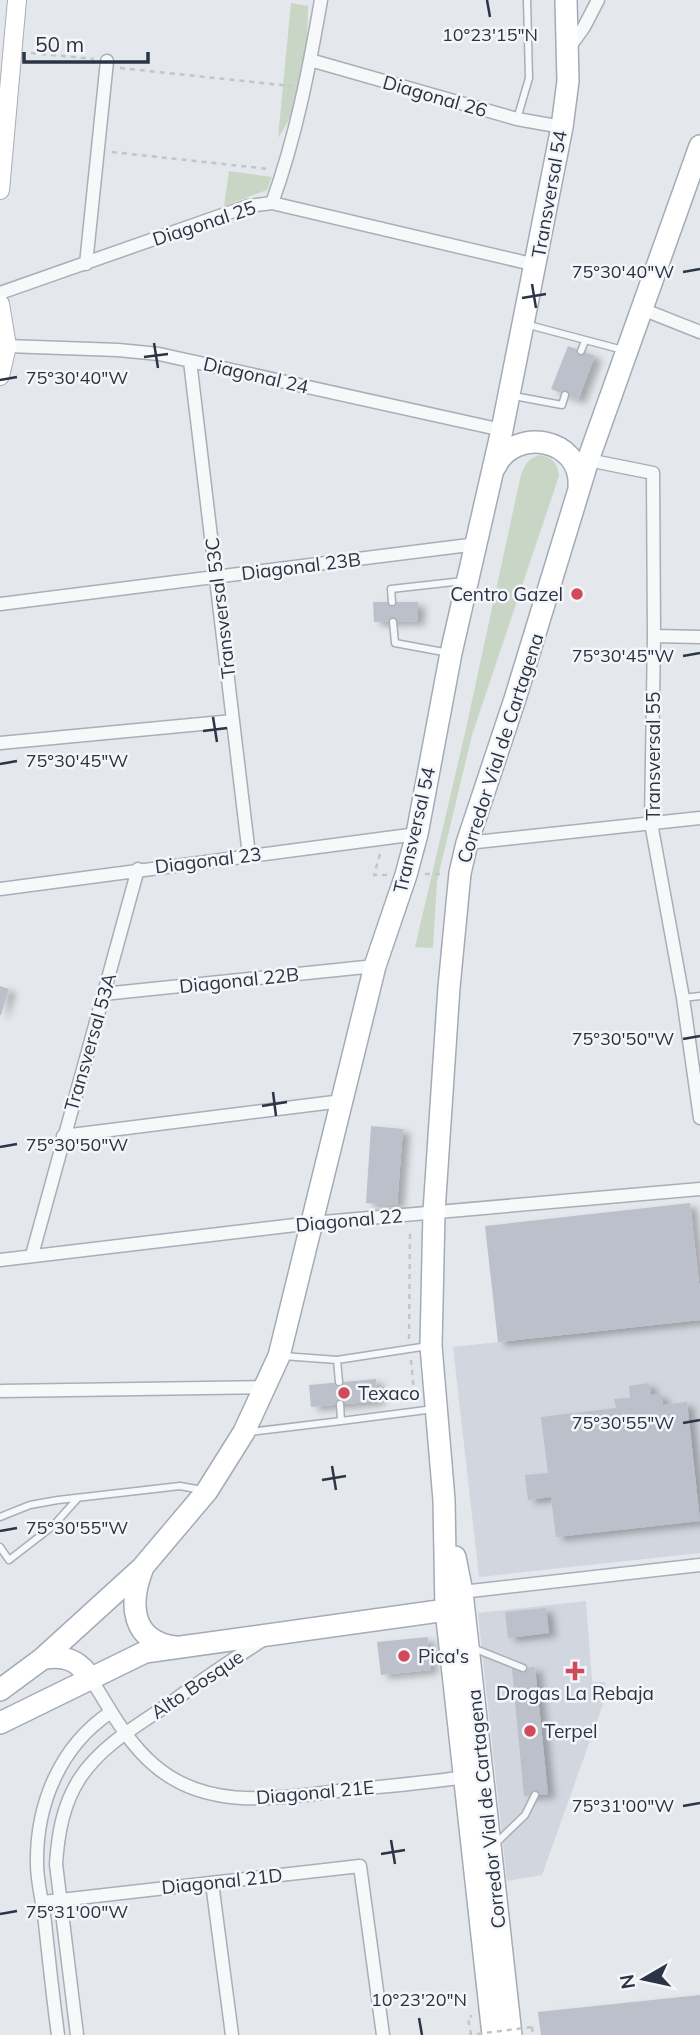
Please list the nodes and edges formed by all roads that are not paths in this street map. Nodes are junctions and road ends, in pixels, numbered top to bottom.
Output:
1 (17, 0) edge
2 (321, 0) edge
3 (527, 0) edge
4 (566, 0) edge
5 (598, 0) edge
6 (568, 49) junction
7 (310, 60) junction
8 (107, 63) road end
9 (517, 119) junction
10 (562, 127) junction
11 (700, 146) edge
12 (0, 190) edge
13 (272, 204) junction
14 (86, 264) junction
15 (536, 265) junction
16 (0, 293) edge
17 (642, 309) junction
18 (1, 313) edge
19 (523, 323) junction
20 (700, 332) edge
21 (585, 341) junction
22 (7, 346) junction
23 (581, 351) dead end
24 (627, 351) junction
25 (190, 360) junction
26 (0, 376) edge
27 (509, 395) junction
28 (565, 395) dead end
29 (502, 430) junction
30 (589, 460) junction
31 (492, 474) junction
32 (577, 499) junction
33 (477, 544) junction
34 (216, 577) junction
35 (468, 580) junction
36 (392, 602) dead end
37 (0, 604) edge
38 (393, 622) dead end
39 (654, 636) junction
40 (700, 637) edge
41 (451, 653) junction
42 (233, 722) junction
43 (0, 743) edge
44 (700, 818) edge
45 (652, 823) junction
46 (416, 834) junction
47 (467, 843) junction
48 (249, 855) junction
49 (138, 869) junction
50 (0, 888) edge
51 (375, 966) junction
52 (103, 994) junction
53 (700, 996) edge
54 (682, 998) junction
55 (342, 1101) junction
56 (700, 1118) edge
57 (63, 1136) junction
58 (700, 1189) edge
59 (435, 1212) junction
60 (312, 1223) junction
61 (32, 1255) junction
62 (0, 1260) edge
63 (431, 1346) junction
64 (279, 1356) junction
65 (337, 1360) junction
66 (339, 1382) dead end
67 (266, 1387) junction
68 (2, 1391) dead end
69 (340, 1404) dead end
70 (436, 1409) junction
71 (341, 1421) junction
72 (244, 1433) junction
73 (207, 1491) junction
74 (78, 1498) junction
75 (444, 1500) junction
76 (0, 1517) edge
77 (0, 1547) edge
78 (700, 1565) edge
79 (142, 1568) junction
80 (462, 1592) junction
81 (446, 1610) junction
82 (270, 1635) junction
83 (468, 1646) junction
84 (180, 1648) junction
85 (42, 1659) junction
86 (523, 1668) dead end
87 (91, 1679) junction
88 (0, 1690) edge
89 (111, 1712) junction
90 (0, 1723) edge
91 (125, 1734) junction
92 (465, 1777) junction
93 (536, 1795) dead end
94 (491, 1850) junction
95 (212, 1883) junction
96 (60, 1900) junction
97 (43, 1902) junction
98 (58, 2035) edge
99 (77, 2035) edge
100 (232, 2035) edge
101 (383, 2035) edge
102 (485, 2035) edge
103 (511, 2035) edge

1 - 12 street
2 - 7 street
3 - 9 lane
4 - 6 main road, Transversal 54
5 - 6 street
6 - 10 main road, Transversal 54
7 - 9 street, Diagonal 26
7 - 13 street
8 - 14 street
9 - 10 street, Diagonal 26
10 - 15 main road, Transversal 54
11 - 17 main road, Corredor Vial de Cartagena
13 - 14 street, Diagonal 25
13 - 15 street, Diagonal 25
14 - 16 street, Diagonal 25
15 - 19 main road, Transversal 54
17 - 20 street
17 - 24 main road, Corredor Vial de Cartagena
18 - 22 street
19 - 21 lane
19 - 27 main road, Transversal 54
21 - 23 lane
21 - 24 lane
22 - 25 street, Diagonal 24
22 - 26 street
24 - 30 main road, Corredor Vial de Cartagena
25 - 29 street, Diagonal 24
25 - 34 street, Transversal 53C
27 - 28 lane
27 - 29 main road, Transversal 54
29 - 31 main road, Transversal 54
30 - 32 main road, Corredor Vial de Cartagena
30 - 39 street, Transversal 55
31 - 32 main road
31 - 33 main road, Transversal 54
32 - 47 main road, Corredor Vial de Cartagena
33 - 34 street, Diagonal 23B
33 - 35 main road, Transversal 54
34 - 37 street, Diagonal 23B
34 - 42 street, Transversal 53C
35 - 36 lane
35 - 41 main road, Transversal 54
38 - 41 lane
39 - 40 street
39 - 45 street, Transversal 55
41 - 46 main road, Transversal 54
42 - 43 street
42 - 48 street, Transversal 53C
44 - 45 street
45 - 47 street
45 - 54 street, Transversal 55
46 - 48 street, Diagonal 23
46 - 51 main road, Transversal 54
47 - 59 main road, Corredor Vial de Cartagena
48 - 49 street, Diagonal 23
49 - 50 street, Diagonal 23
49 - 52 street, Transversal 53A
51 - 52 street, Diagonal 22B
51 - 55 main road, Transversal 54
52 - 57 street, Transversal 53A
53 - 54 lane
54 - 56 street, Transversal 55
55 - 57 street
55 - 60 main road, Transversal 54
57 - 61 street, Transversal 53A
58 - 59 street, Diagonal 22
59 - 60 street, Diagonal 22
59 - 63 main road, Corredor Vial de Cartagena
60 - 61 street, Diagonal 22
60 - 64 main road, Transversal 54
61 - 62 street, Diagonal 22
63 - 65 lane
63 - 70 main road, Corredor Vial de Cartagena
64 - 65 lane
64 - 67 main road, Transversal 54
65 - 66 lane
67 - 68 street
67 - 72 main road, Transversal 54
69 - 71 lane
70 - 71 lane
70 - 75 main road, Corredor Vial de Cartagena
71 - 72 lane
72 - 73 main road, Transversal 54
73 - 74 lane
73 - 79 main road, Transversal 54
74 - 76 lane
74 - 77 lane
75 - 80 main road, Corredor Vial de Cartagena
75 - 81 main road, Corredor Vial de Cartagena
78 - 80 street
79 - 84 main road
79 - 85 main road
80 - 83 main road, Corredor Vial de Cartagena
81 - 82 main road
81 - 92 main road, Corredor Vial de Cartagena
82 - 84 main road
82 - 91 street, Alto Bosque
83 - 86 lane
83 - 94 main road, Corredor Vial de Cartagena
84 - 87 main road
85 - 87 main road
85 - 88 main road
87 - 89 street, Diagonal 21E
87 - 90 main road
89 - 91 street, Diagonal 21E
89 - 97 street
91 - 92 street, Diagonal 21E
91 - 96 street, Alto Bosque
92 - 102 main road, Corredor Vial de Cartagena
93 - 94 lane
94 - 103 main road, Corredor Vial de Cartagena
95 - 96 street, Diagonal 21D
95 - 100 street
95 - 101 street, Diagonal 21D
96 - 97 street, Diagonal 21D
96 - 99 street, Alto Bosque
97 - 98 street

